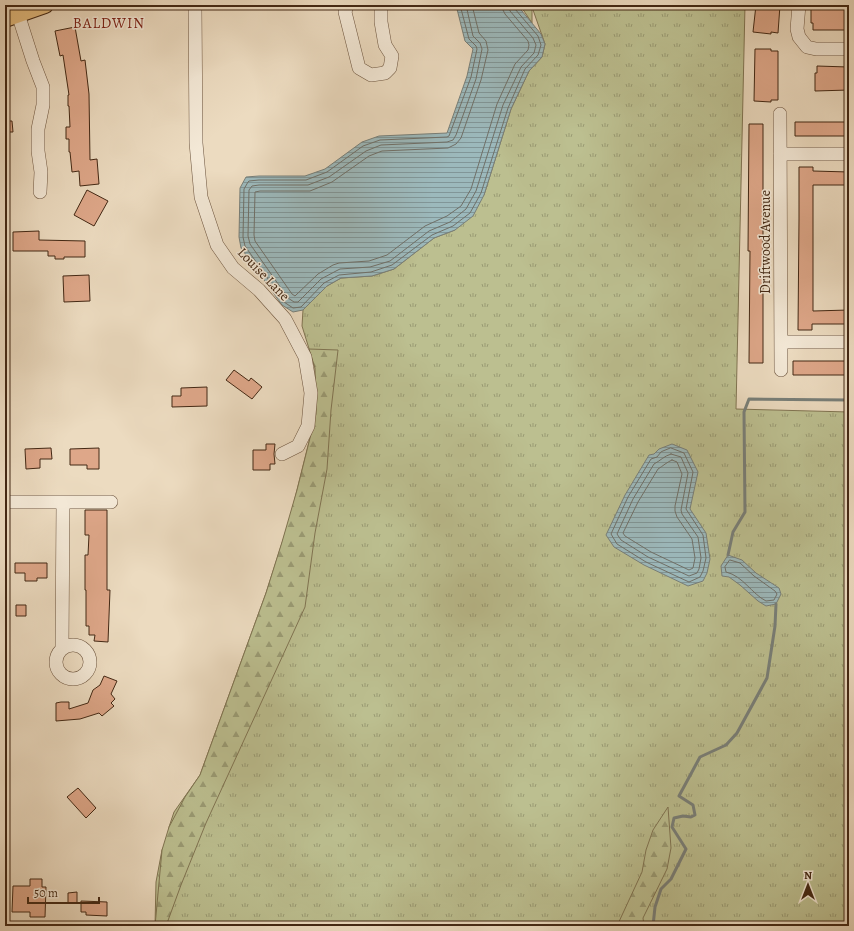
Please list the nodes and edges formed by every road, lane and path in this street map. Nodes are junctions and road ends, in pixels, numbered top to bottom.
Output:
1 (45, 5) edge
2 (195, 5) edge
3 (347, 5) edge
4 (381, 5) edge
5 (799, 5) edge
6 (12, 16) edge
7 (849, 49) edge
8 (780, 114) dead end
9 (780, 154) junction
10 (849, 154) edge
11 (40, 192) dead end
12 (781, 342) junction
13 (849, 342) edge
14 (781, 370) dead end
15 (282, 454) dead end
16 (5, 502) edge
17 (63, 502) junction
18 (111, 502) dead end
19 (62, 649) dead end

1 - 6 main road
2 - 15 street, Louise Lane
3 - 4 street
5 - 7 street
6 - 11 street
8 - 9 street, Driftwood Avenue
9 - 10 street
9 - 12 street, Driftwood Avenue
12 - 13 street
12 - 14 street, Driftwood Avenue
16 - 17 street
17 - 18 street
17 - 19 street

